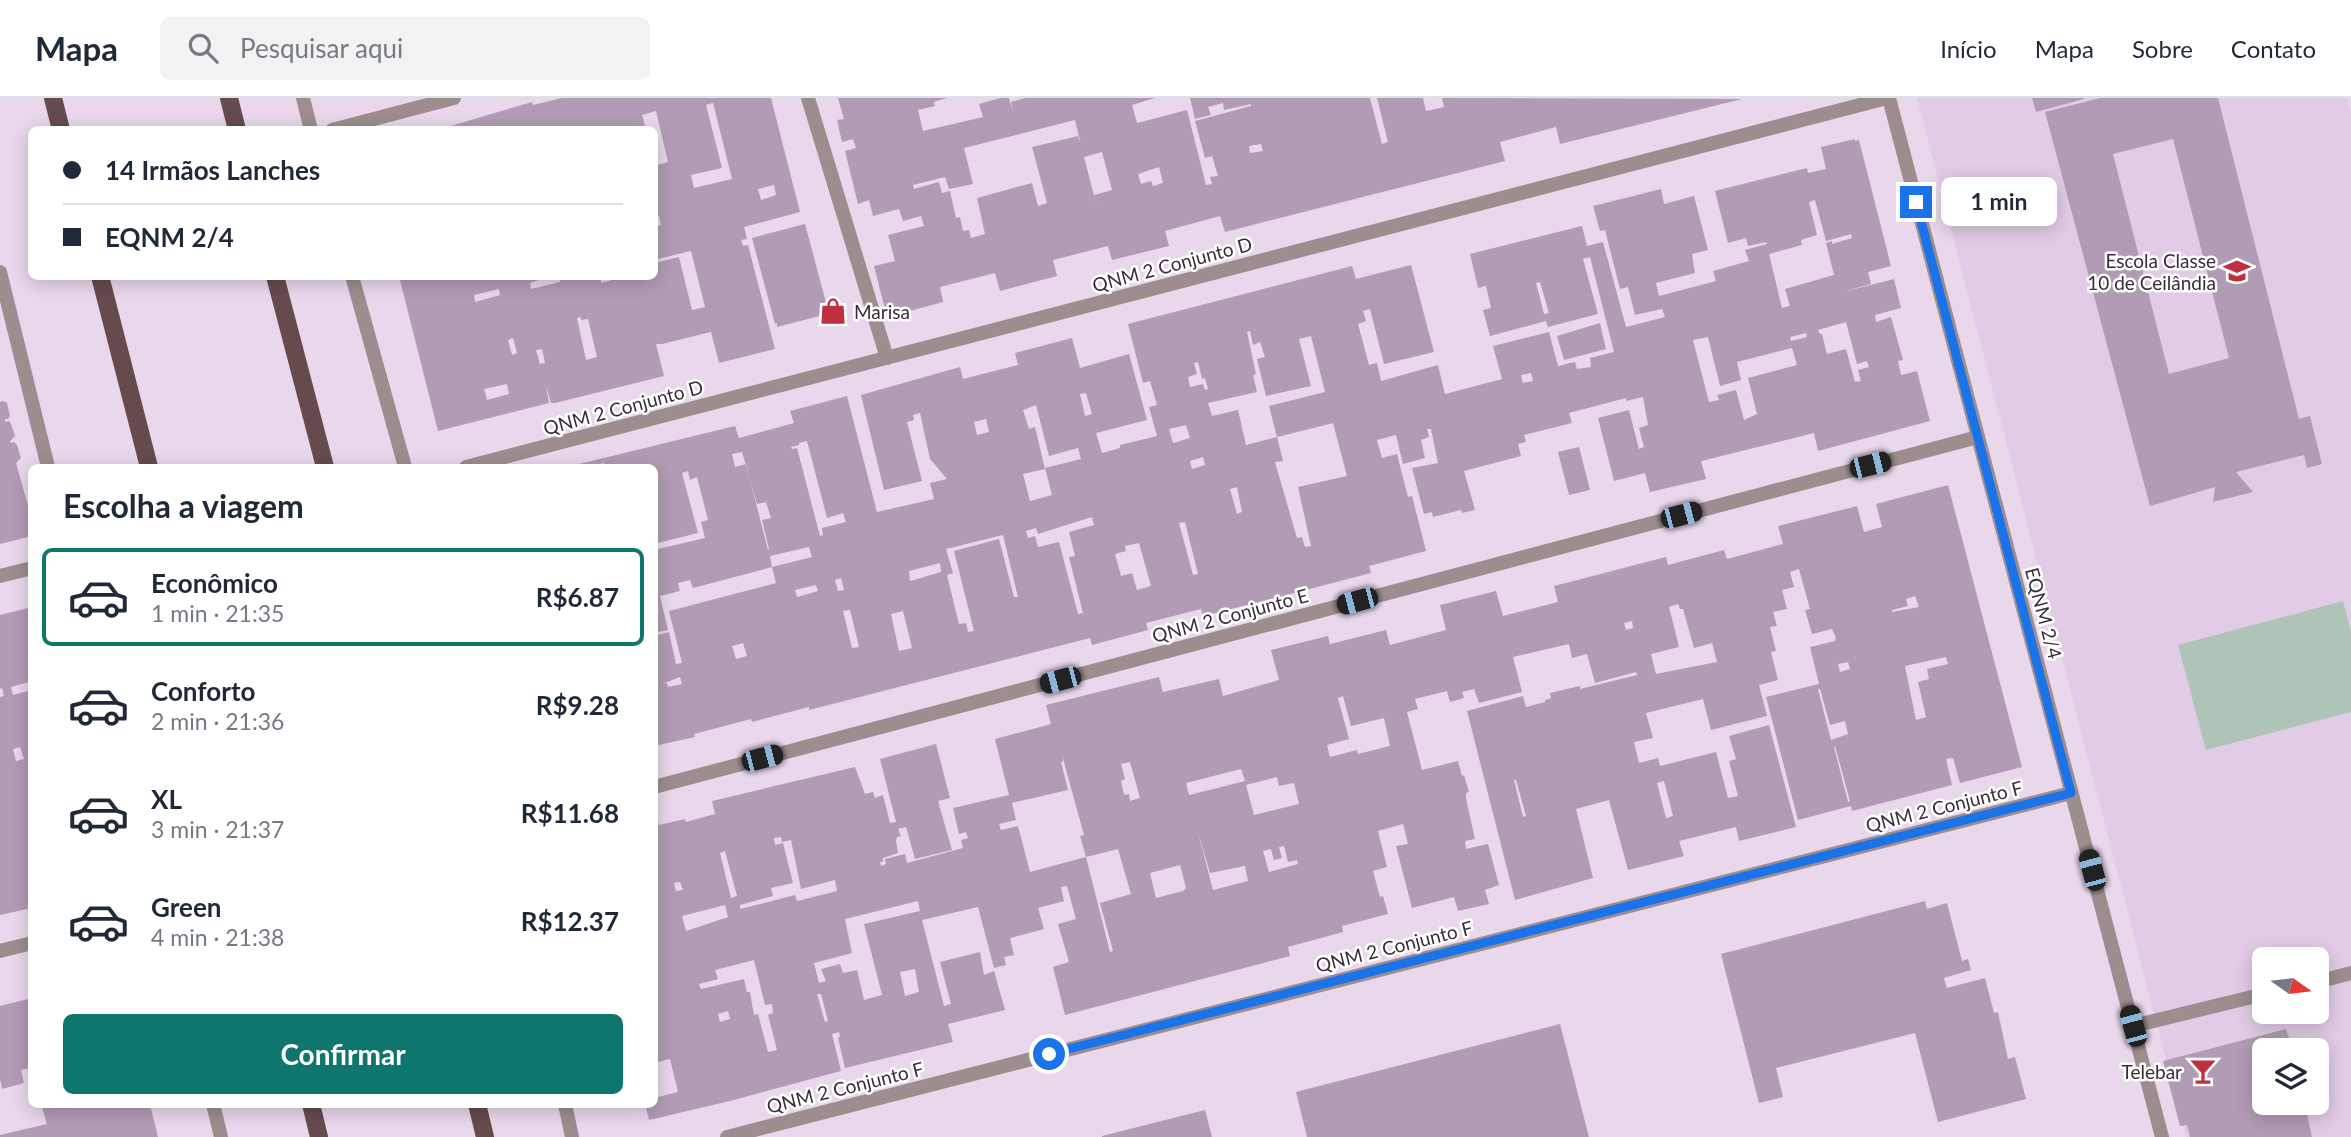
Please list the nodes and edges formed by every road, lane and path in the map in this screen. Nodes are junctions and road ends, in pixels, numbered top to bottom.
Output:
1 (53, 98) edge
2 (229, 98) edge
3 (303, 98) edge
4 (454, 98) edge
5 (808, 98) edge
6 (1888, 98) edge
7 (60, 126) edge
8 (236, 126) edge
9 (310, 126) edge
10 (347, 126) edge
11 (0, 272) edge
12 (101, 280) edge
13 (276, 280) edge
14 (353, 280) edge
15 (887, 358) junction
16 (1978, 437) junction
17 (47, 464) edge
18 (148, 464) edge
19 (324, 464) edge
20 (404, 464) edge
21 (478, 464) edge
22 (28, 569) edge
23 (0, 576) edge
24 (658, 786) edge
25 (2071, 793) junction
26 (28, 944) edge
27 (0, 951) edge
28 (2351, 974) edge
29 (2329, 979) edge
30 (2252, 997) edge
31 (2133, 1026) junction
32 (214, 1108) edge
33 (312, 1108) edge
34 (478, 1108) edge
35 (566, 1108) edge
36 (221, 1137) edge
37 (319, 1137) edge
38 (485, 1137) edge
39 (572, 1137) edge
40 (727, 1137) edge
41 (2162, 1137) edge

1 - 7 main road
2 - 8 main road
3 - 9 street
4 - 10 street
5 - 15 street
6 - 15 street, QNM 2 Conjunto D
6 - 16 street, EQNM 2/4
11 - 17 street
12 - 18 main road
13 - 19 main road
14 - 20 street
15 - 21 street, QNM 2 Conjunto D
16 - 24 street, QNM 2 Conjunto E
16 - 25 street, EQNM 2/4
22 - 23 street
25 - 31 street, EQNM 2/4
25 - 40 street, QNM 2 Conjunto F
26 - 27 street
28 - 29 street
30 - 31 street
31 - 41 street, EQNM 2/4
32 - 36 street
33 - 37 main road
34 - 38 main road
35 - 39 street

